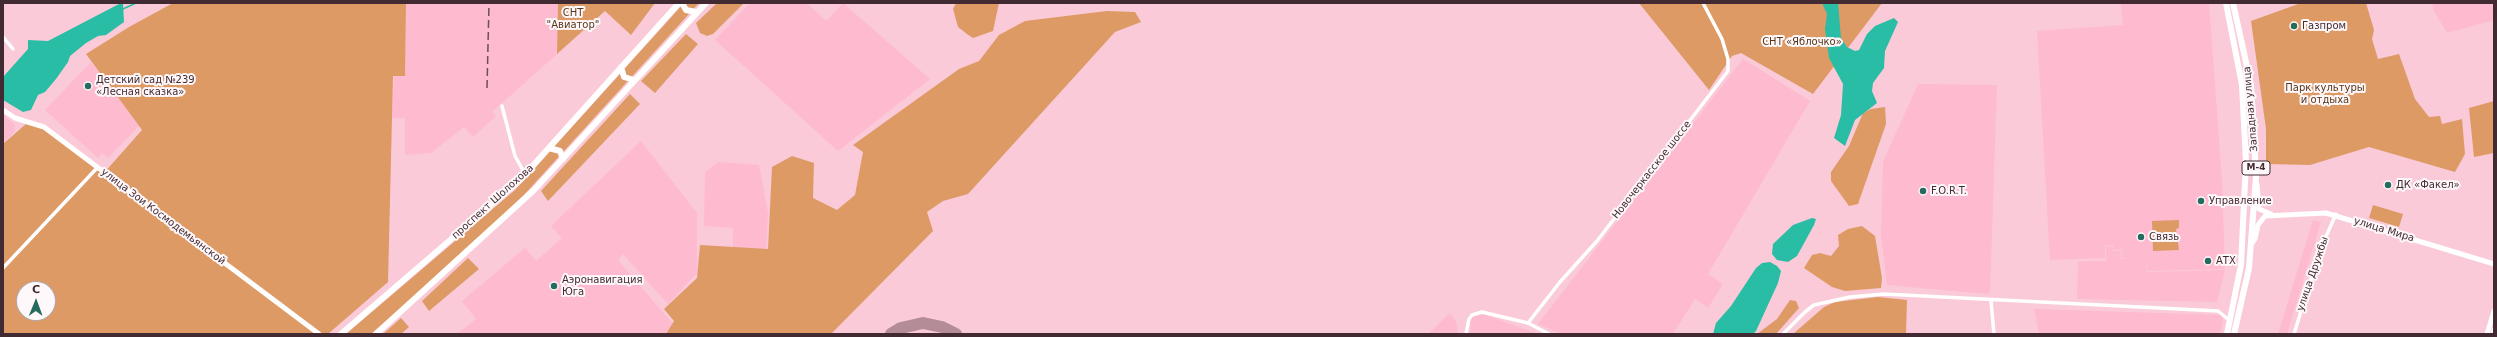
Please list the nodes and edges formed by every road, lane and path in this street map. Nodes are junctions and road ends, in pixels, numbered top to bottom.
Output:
1 (678, 3) edge
2 (682, 3) edge
3 (706, 3) edge
4 (1703, 3) edge
5 (2226, 3) edge
6 (2233, 3) edge
7 (696, 12) junction
8 (3, 37) edge
9 (13, 49) dead end
10 (621, 67) junction
11 (634, 80) junction
12 (502, 106) dead end
13 (3, 110) edge
14 (549, 148) junction
15 (563, 159) junction
16 (97, 168) junction
17 (525, 174) junction
18 (2256, 178) junction
19 (2272, 214) junction
20 (2336, 214) junction
21 (2252, 243) junction
22 (2494, 264) edge
23 (3, 268) edge
24 (1992, 301) junction
25 (2494, 311) edge
26 (2230, 322) junction
27 (1528, 324) junction
28 (2494, 330) edge
29 (319, 334) edge
30 (341, 334) edge
31 (376, 334) edge
32 (1466, 334) edge
33 (1549, 334) edge
34 (1783, 334) edge
35 (1994, 334) edge
36 (2227, 334) edge
37 (2234, 334) edge
38 (2294, 334) edge
39 (2487, 334) edge
40 (2493, 334) edge

1 - 10 main road, проспект Шолохова
2 - 7 main road
3 - 7 main road, проспект Шолохова
4 - 27 street, Новочеркасское шоссе
5 - 26 main road, Западная улица / М-4
6 - 18 main road, Западная улица / М-4
7 - 11 main road, проспект Шолохова
8 - 9 street
10 - 11 main road
10 - 14 main road, проспект Шолохова
11 - 15 main road, проспект Шолохова
12 - 17 street
13 - 16 street, улица Зои Космодемьянской
14 - 15 main road
14 - 17 main road, проспект Шолохова
15 - 31 main road, проспект Шолохова
16 - 23 street
16 - 29 street, улица Зои Космодемьянской
17 - 30 main road, проспект Шолохова
18 - 19 street
18 - 21 main road, Западная улица / М-4
19 - 20 street, улица Мира
19 - 21 street
20 - 22 street, улица Мира
20 - 38 street, улица Дружбы
21 - 37 main road, Западная улица / М-4
24 - 26 street
24 - 34 street
24 - 35 street
25 - 39 street
26 - 36 main road, Западная улица / М-4
27 - 32 street
27 - 33 street
28 - 40 street

